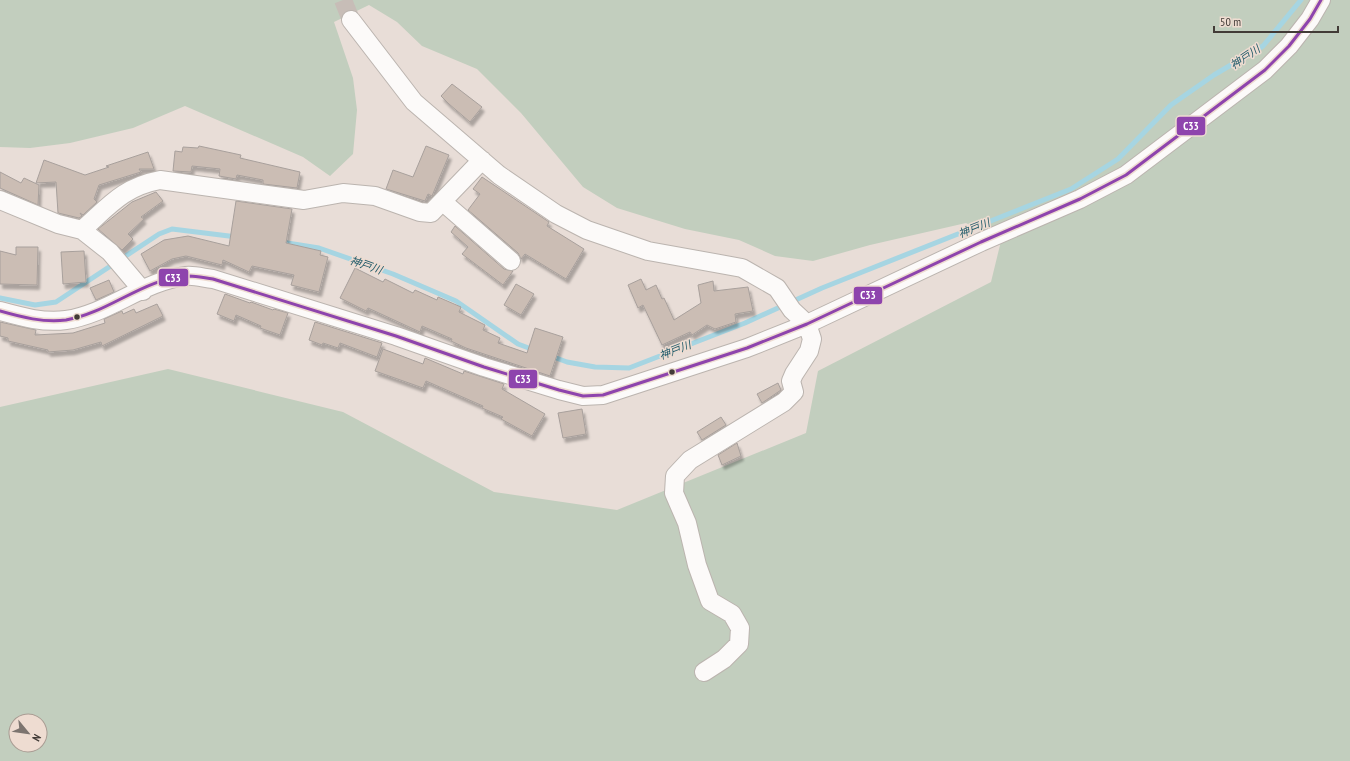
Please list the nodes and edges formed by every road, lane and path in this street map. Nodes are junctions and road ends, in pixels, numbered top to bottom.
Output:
1 (1321, 0) edge
2 (351, 20) tunnel mouth
3 (482, 160) junction
4 (0, 200) edge
5 (443, 202) junction
6 (82, 230) junction
7 (511, 261) dead end
8 (143, 290) junction
9 (0, 311) edge
10 (808, 324) junction
11 (704, 672) dead end

1 - 10 street
2 - 3 street
3 - 5 street
3 - 10 street
4 - 6 street
5 - 6 street
5 - 7 street
6 - 8 street
8 - 9 street
8 - 10 street
10 - 11 street

